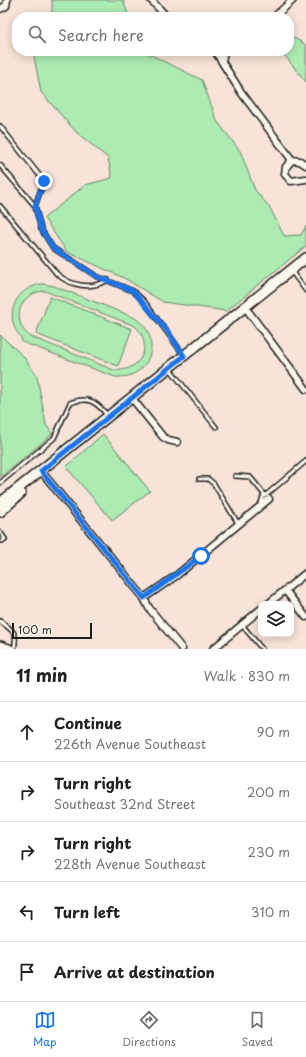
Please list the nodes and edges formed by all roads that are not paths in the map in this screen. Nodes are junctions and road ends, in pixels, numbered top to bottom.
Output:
1 (7, 0) edge
2 (151, 0) edge
3 (293, 0) edge
4 (0, 8) edge
5 (162, 12) edge
6 (280, 12) edge
7 (218, 56) edge
8 (223, 56) edge
9 (222, 62) junction
10 (0, 126) edge
11 (292, 160) junction
12 (306, 165) edge
13 (0, 166) edge
14 (306, 179) edge
15 (0, 206) edge
16 (35, 206) junction
17 (306, 258) edge
18 (291, 270) junction
19 (108, 280) junction
20 (306, 291) edge
21 (245, 307) junction
22 (184, 356) junction
23 (169, 368) junction
24 (306, 389) edge
25 (131, 397) junction
26 (108, 416) junction
27 (216, 427) dead end
28 (177, 442) dead end
29 (306, 462) edge
30 (41, 471) junction
31 (235, 476) dead end
32 (199, 478) dead end
33 (0, 483) edge
34 (267, 498) junction
35 (0, 503) edge
36 (0, 512) edge
37 (239, 525) junction
38 (0, 532) edge
39 (2, 541) dead end
40 (306, 573) edge
41 (284, 590) junction
42 (144, 598) junction
43 (271, 601) edge
44 (258, 612) edge
45 (306, 617) edge
46 (0, 621) edge
47 (242, 625) junction
48 (0, 646) edge
49 (9, 649) edge
50 (14, 649) edge
51 (182, 649) edge
52 (213, 649) edge
53 (262, 649) edge

1 - 4 street
2 - 5 street
3 - 6 street
7 - 9 street
8 - 9 street
9 - 11 street
10 - 16 lane
11 - 12 street
11 - 14 street
13 - 16 lane
15 - 19 lane
16 - 19 lane
17 - 18 main road
18 - 20 lane
18 - 21 main road
19 - 22 lane
21 - 22 main road
21 - 24 street
22 - 23 main road
23 - 25 main road
23 - 27 lane
25 - 26 main road
25 - 28 street
26 - 30 main road
26 - 33 lane
29 - 34 lane
30 - 35 main road
30 - 36 main road
30 - 42 street
31 - 34 lane
32 - 37 lane
34 - 37 street
37 - 42 street
38 - 39 lane
40 - 41 street
41 - 43 street
41 - 45 street
42 - 51 street
44 - 47 street
46 - 50 lane
47 - 52 street
47 - 53 lane
48 - 49 main road

